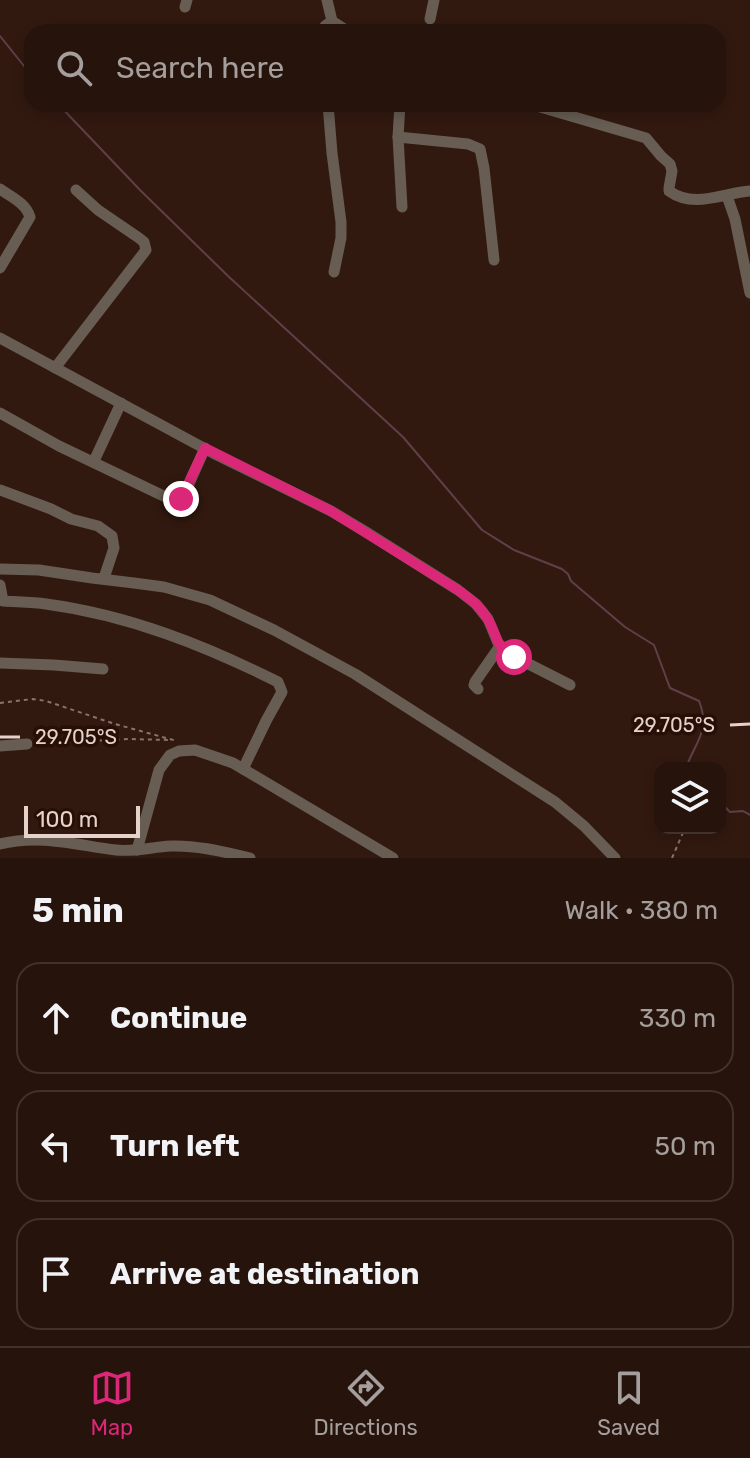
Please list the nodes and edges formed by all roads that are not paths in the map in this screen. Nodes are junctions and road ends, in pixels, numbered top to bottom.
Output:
1 (327, 0) edge
2 (434, 0) edge
3 (430, 19) dead end
4 (332, 21) junction
5 (328, 24) edge
6 (337, 24) edge
7 (329, 112) edge
8 (400, 112) edge
9 (557, 112) edge
10 (398, 137) junction
11 (0, 189) edge
12 (76, 190) dead end
13 (750, 191) edge
14 (727, 196) junction
15 (402, 207) dead end
16 (494, 260) dead end
17 (0, 268) edge
18 (334, 272) dead end
19 (750, 293) edge
20 (0, 338) edge
21 (55, 368) junction
22 (121, 403) junction
23 (0, 413) edge
24 (205, 448) junction
25 (94, 461) junction
26 (0, 490) edge
27 (0, 569) edge
28 (104, 578) junction
29 (0, 585) edge
30 (500, 646) junction
31 (0, 663) edge
32 (103, 669) dead end
33 (570, 685) dead end
34 (478, 689) dead end
35 (27, 744) road end
36 (0, 746) edge
37 (243, 769) junction
38 (0, 844) edge
39 (137, 850) junction
40 (250, 858) edge
41 (393, 858) edge
42 (615, 858) edge

1 - 4 street
2 - 3 street
4 - 5 street
4 - 6 street
7 - 18 street
8 - 10 street
9 - 14 street
10 - 15 street
10 - 16 street
11 - 17 street
12 - 21 street
13 - 14 street
14 - 19 street
20 - 21 street
21 - 22 street
22 - 24 street
22 - 25 street
23 - 25 street
24 - 25 street
24 - 30 street
26 - 28 street
27 - 28 street
28 - 42 street
29 - 37 street
30 - 33 street
30 - 34 street
31 - 32 street
35 - 36 street
37 - 39 street
37 - 41 street
38 - 39 street
39 - 40 street

